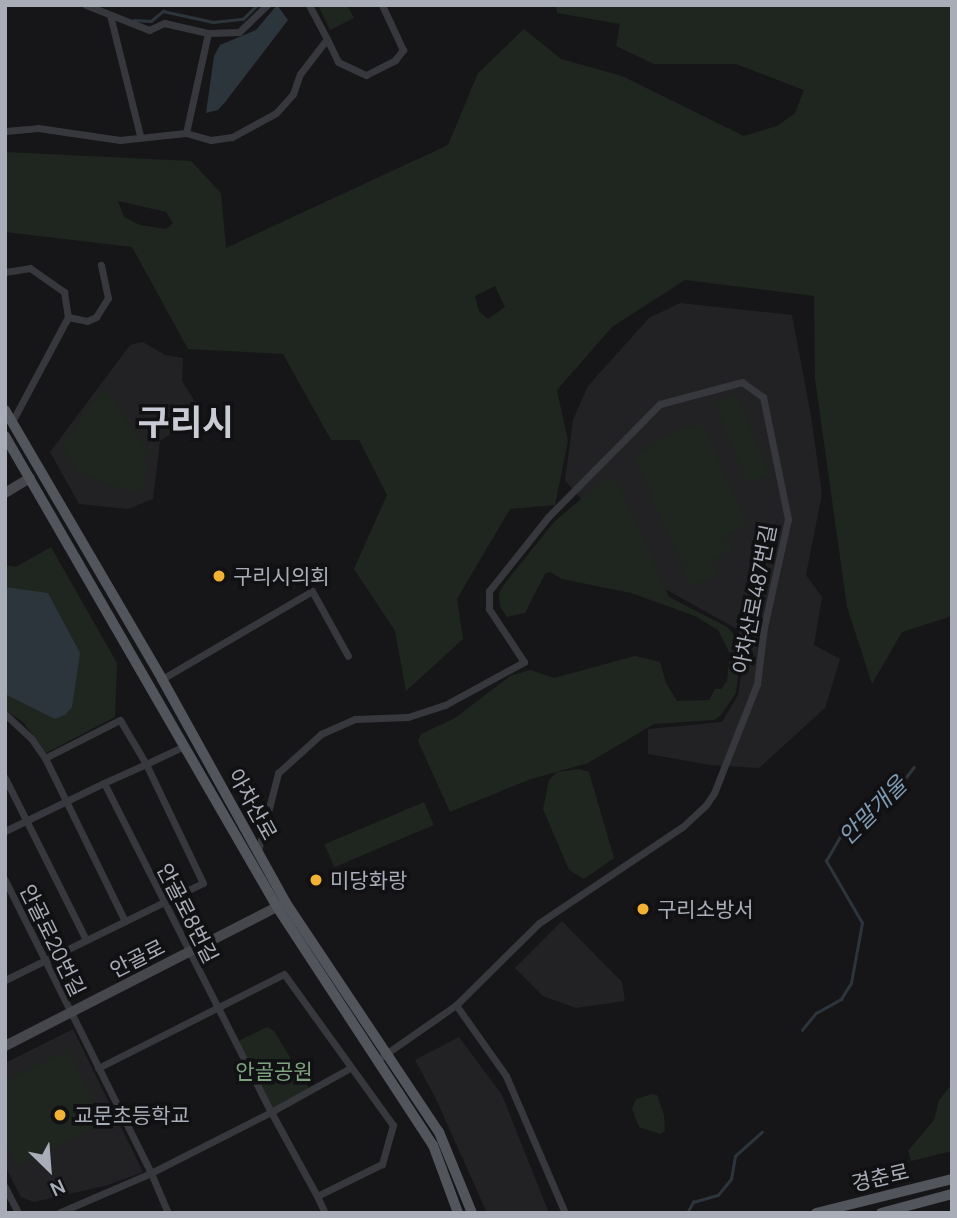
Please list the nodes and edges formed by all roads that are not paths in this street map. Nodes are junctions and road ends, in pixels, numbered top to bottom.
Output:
1 (86, 5) edge
2 (267, 5) edge
3 (309, 5) edge
4 (382, 5) edge
5 (110, 15) junction
6 (208, 33) junction
7 (327, 39) junction
8 (5, 131) edge
9 (186, 133) junction
10 (140, 135) junction
11 (101, 265) dead end
12 (5, 272) edge
13 (68, 317) junction
14 (5, 410) edge
15 (12, 422) junction
16 (5, 436) edge
17 (30, 478) junction
18 (5, 493) edge
19 (348, 656) dead end
20 (162, 679) junction
21 (5, 714) edge
22 (184, 746) junction
23 (45, 758) junction
24 (146, 764) junction
25 (5, 778) edge
26 (104, 783) junction
27 (65, 802) junction
28 (27, 820) junction
29 (5, 831) edge
30 (258, 851) junction
31 (5, 880) edge
32 (163, 903) junction
33 (282, 905) junction
34 (125, 921) junction
35 (86, 940) junction
36 (188, 954) junction
37 (45, 961) junction
38 (5, 980) edge
39 (456, 1005) junction
40 (216, 1007) junction
41 (70, 1014) junction
42 (5, 1046) edge
43 (387, 1053) junction
44 (375, 1060) junction
45 (98, 1068) junction
46 (350, 1068) junction
47 (271, 1112) junction
48 (151, 1173) junction
49 (952, 1179) edge
50 (5, 1187) edge
51 (952, 1194) edge
52 (317, 1196) junction
53 (18, 1213) edge
54 (58, 1213) edge
55 (168, 1213) edge
56 (325, 1213) edge
57 (458, 1213) edge
58 (472, 1213) edge
59 (565, 1213) edge
60 (816, 1213) edge
61 (881, 1213) edge

1 - 5 street
2 - 6 street
3 - 7 street
4 - 7 street
5 - 6 street
5 - 10 street
6 - 9 street
7 - 9 street
8 - 10 street
9 - 10 street
11 - 13 street
12 - 13 street
13 - 15 street
14 - 15 main road, 아차산로
15 - 20 main road, 아차산로
16 - 17 main road, 아차산로
17 - 18 street
17 - 22 main road, 아차산로
19 - 20 street
20 - 30 main road, 아차산로
21 - 23 street
22 - 24 street
22 - 33 main road, 아차산로
23 - 24 street
23 - 27 street
24 - 26 street
24 - 32 street
25 - 28 street
26 - 27 street
26 - 32 street, 안골로8번길
27 - 28 street
27 - 34 street
28 - 29 street
28 - 35 street
30 - 33 main road, 아차산로
30 - 39 street, 아차산로487번길
31 - 37 street, 안골로20번길
32 - 34 street
32 - 36 street, 안골로8번길
33 - 36 street, 안골로
33 - 43 main road, 아차산로
33 - 44 main road, 아차산로
34 - 35 street
35 - 37 street
36 - 40 street, 안골로8번길
36 - 41 street, 안골로
37 - 38 street
37 - 41 street, 안골로20번길
39 - 43 street, 아차산로487번길
39 - 59 street
40 - 45 street
40 - 46 street
40 - 47 street, 안골로8번길
41 - 42 street, 안골로
41 - 45 street, 안골로20번길
43 - 44 street, 아차산로487번길
43 - 58 main road, 아차산로
44 - 57 main road, 아차산로
45 - 48 street, 안골로20번길
46 - 47 street
46 - 52 street
47 - 48 street
47 - 52 street, 안골로8번길
48 - 54 street
48 - 55 street
49 - 60 main road, 경춘로
50 - 53 street
51 - 61 main road, 경춘로
52 - 56 street, 안골로8번길

